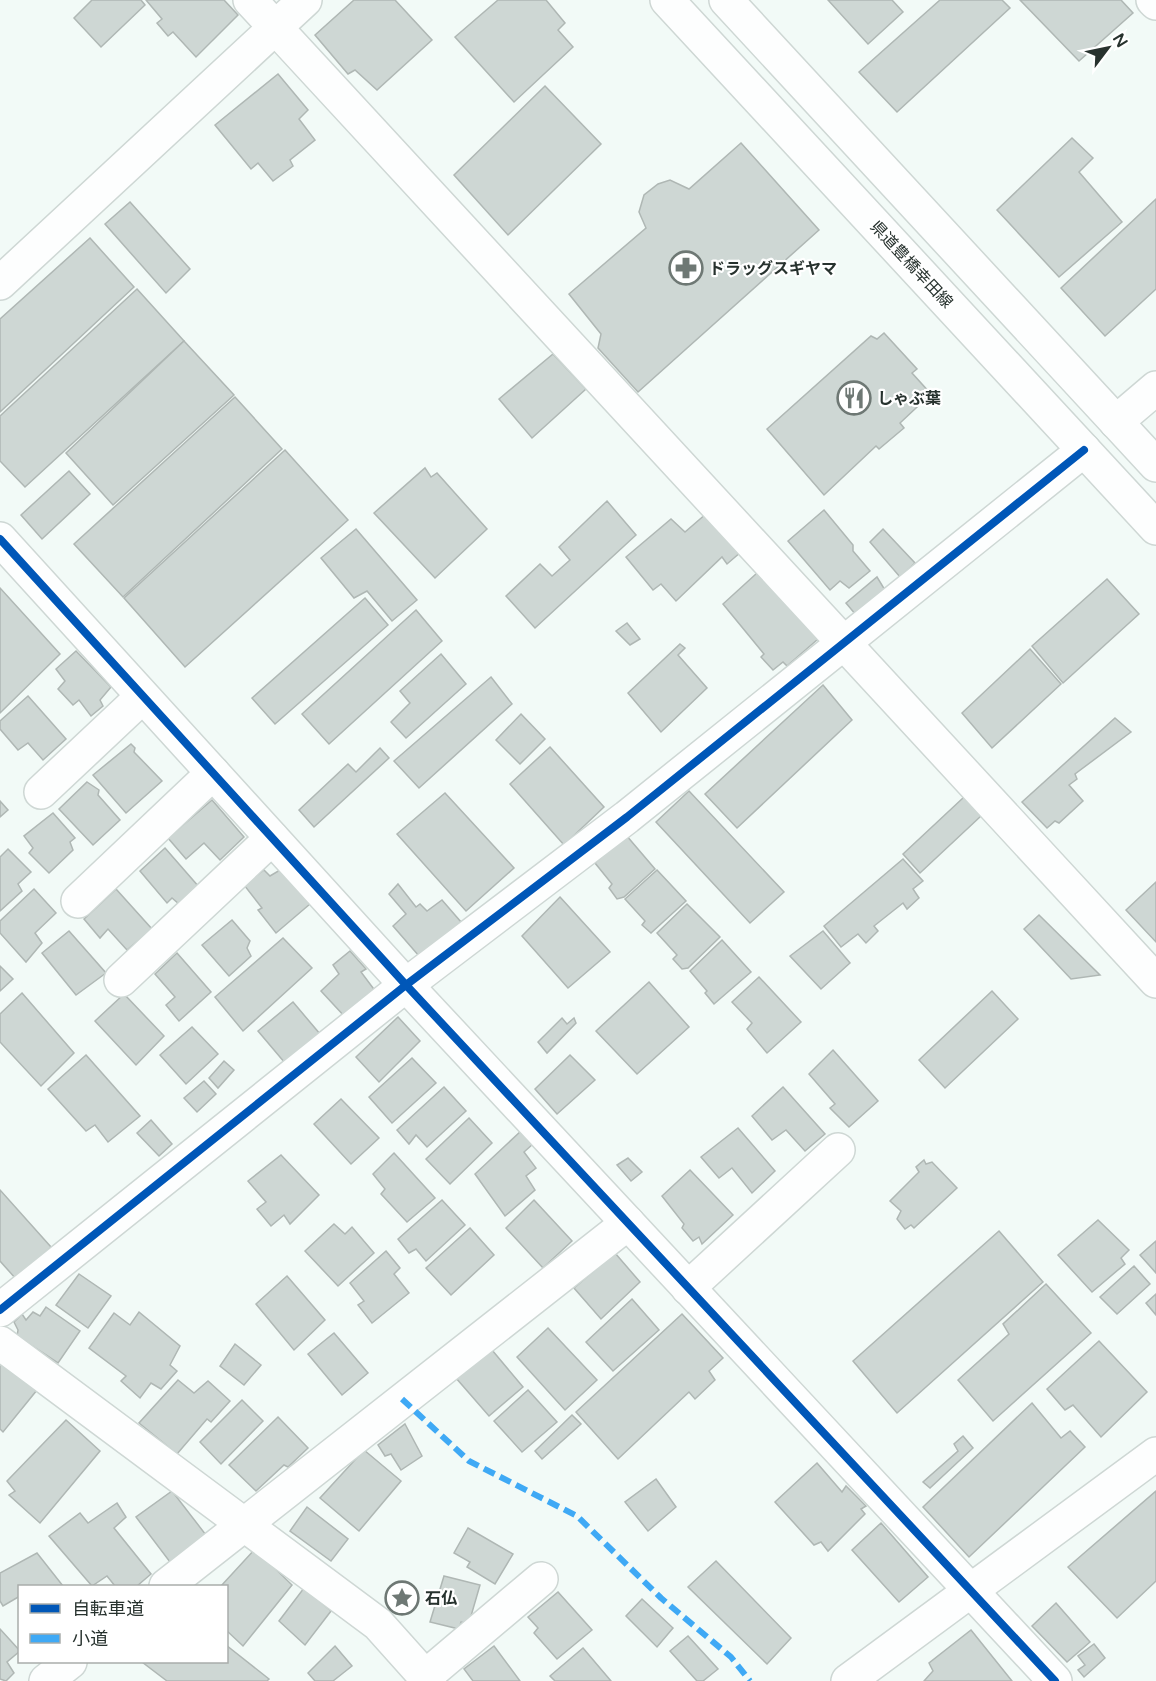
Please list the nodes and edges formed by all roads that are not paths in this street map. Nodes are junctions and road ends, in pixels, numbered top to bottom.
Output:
1 (250, 0) edge
2 (305, 0) edge
3 (668, 0) edge
4 (726, 0) edge
5 (276, 27) junction
6 (0, 283) edge
7 (1156, 387) edge
8 (1116, 422) junction
9 (1084, 450) junction
10 (1156, 465) edge
11 (1156, 528) edge
12 (0, 539) edge
13 (843, 642) junction
14 (142, 697) junction
15 (213, 773) junction
16 (41, 792) dead end
17 (272, 838) junction
18 (78, 901) dead end
19 (121, 980) dead end
20 (1156, 981) edge
21 (406, 985) junction
22 (838, 1150) dead end
23 (628, 1223) junction
24 (688, 1288) junction
25 (0, 1310) edge
26 (0, 1343) edge
27 (1156, 1454) edge
28 (244, 1525) junction
29 (541, 1579) dead end
30 (169, 1585) edge
31 (970, 1591) junction
32 (69, 1663) edge
33 (428, 1679) edge
34 (46, 1681) edge
35 (848, 1681) edge
36 (1055, 1681) edge

1 - 5 street
2 - 5 street
3 - 9 street, 県道豊橋幸田線
4 - 8 street
5 - 6 street
5 - 13 street
7 - 8 street
8 - 10 street
9 - 11 street, 県道豊橋幸田線
9 - 13 street
12 - 14 street
13 - 20 street
13 - 21 street
14 - 15 street
14 - 16 street
15 - 17 street
15 - 18 street
17 - 19 street
17 - 21 street
21 - 23 street
21 - 25 street
22 - 24 street
23 - 24 street
23 - 28 street
24 - 31 street
26 - 28 street
27 - 31 street
28 - 30 street
28 - 33 street
29 - 33 street
31 - 35 street
31 - 36 street
32 - 34 street

